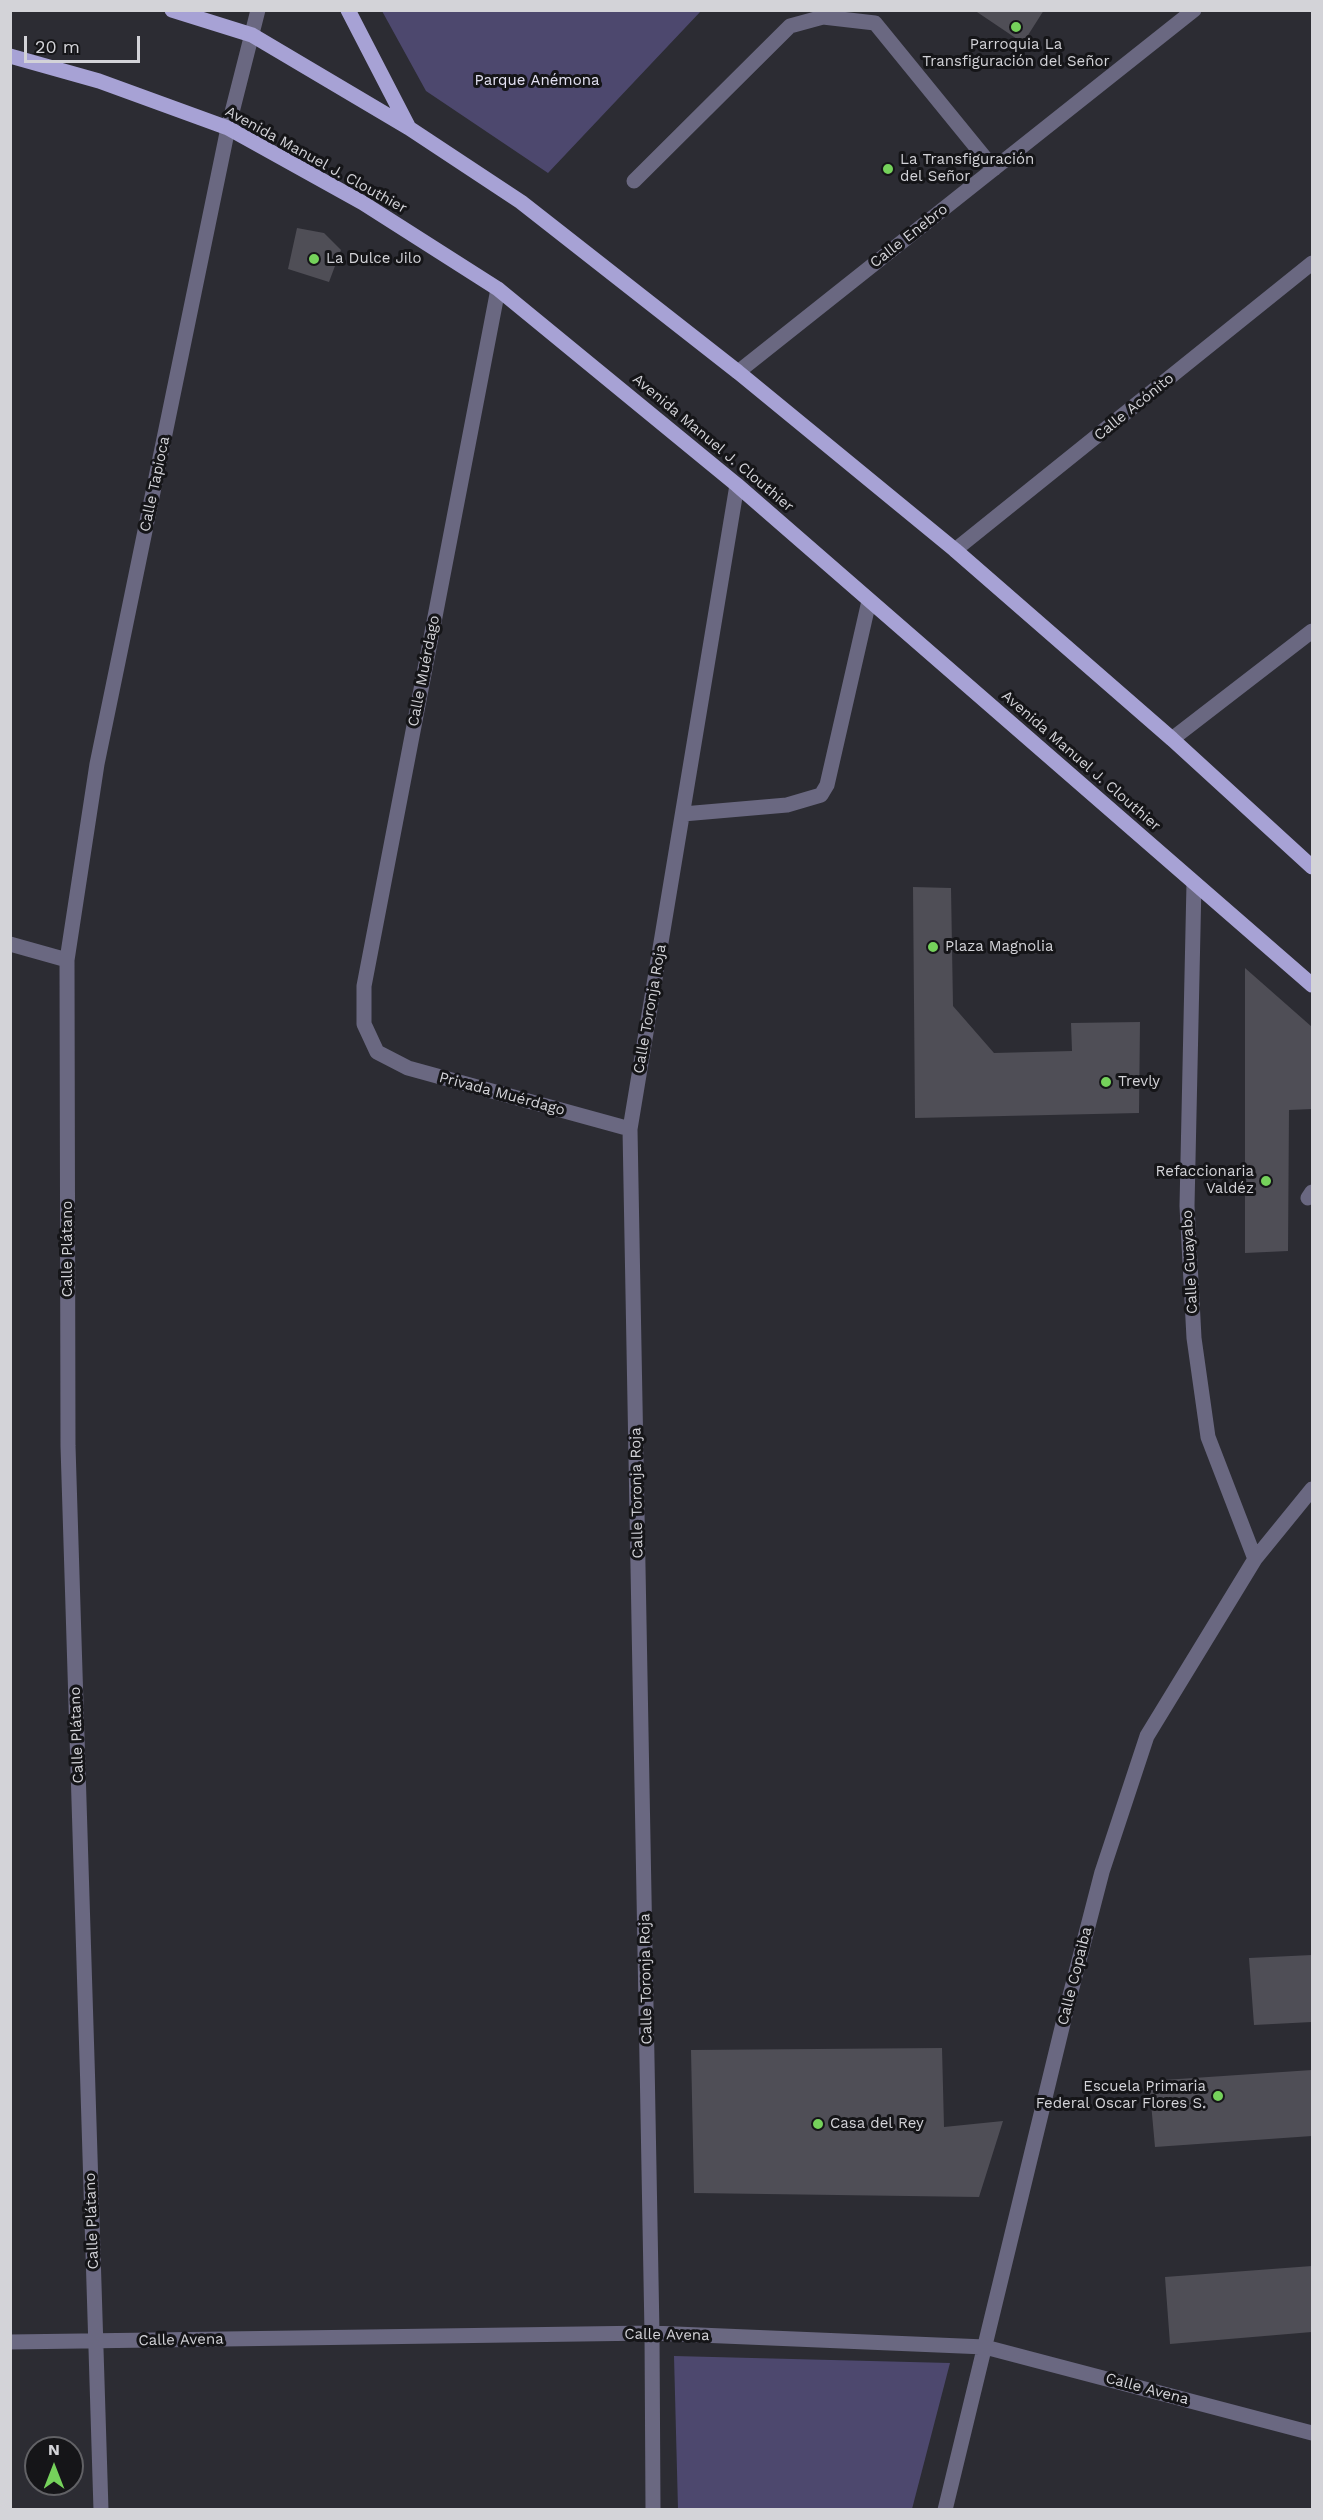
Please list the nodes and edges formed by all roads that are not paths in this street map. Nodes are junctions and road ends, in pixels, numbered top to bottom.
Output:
1 (172, 10) edge
2 (258, 10) edge
3 (348, 10) edge
4 (1194, 10) edge
5 (252, 35) junction
6 (10, 56) edge
7 (228, 128) junction
8 (409, 128) junction
9 (994, 169) junction
10 (634, 181) dead end
11 (1312, 263) edge
12 (498, 289) junction
13 (738, 372) junction
14 (737, 485) junction
15 (955, 550) junction
16 (869, 601) junction
17 (1312, 631) edge
18 (1172, 739) junction
19 (683, 814) junction
20 (1312, 867) edge
21 (1194, 883) junction
22 (10, 944) edge
23 (67, 960) junction
24 (1312, 985) edge
25 (377, 1052) joint
26 (630, 1129) junction
27 (1312, 1489) edge
28 (1255, 1559) junction
29 (652, 2333) junction
30 (96, 2341) junction
31 (10, 2342) edge
32 (985, 2347) junction
33 (1312, 2433) edge
34 (101, 2510) edge
35 (653, 2510) edge
36 (945, 2510) edge

1 - 5 main road
2 - 5 street, Calle Tapioca
3 - 8 main road
4 - 9 street, Calle Enebro
5 - 7 street, Calle Tapioca
5 - 8 main road
6 - 7 main road, Avenida Manuel J. Clouthier
7 - 12 main road, Avenida Manuel J. Clouthier
7 - 23 street, Calle Tapioca
8 - 13 main road
9 - 10 street
9 - 13 street, Calle Enebro
11 - 15 street, Calle Acónito
12 - 14 main road, Avenida Manuel J. Clouthier
12 - 25 street, Calle Muérdago
13 - 15 main road
14 - 16 main road, Avenida Manuel J. Clouthier
14 - 19 street, Calle Toronja Roja
15 - 18 main road
16 - 19 street
16 - 21 main road, Avenida Manuel J. Clouthier
17 - 18 street
18 - 20 main road
19 - 26 street, Calle Toronja Roja
21 - 24 main road, Avenida Manuel J. Clouthier
21 - 28 street, Calle Guayabo
22 - 23 street
23 - 30 street, Calle Plátano
25 - 26 street, Privada Muérdago
26 - 29 street, Calle Toronja Roja
27 - 28 street, Calle Copaiba
28 - 32 street, Calle Copaiba
29 - 30 street, Calle Avena
29 - 32 street, Calle Avena
29 - 35 street, Calle Toronja Roja
30 - 31 street, Calle Avena
30 - 34 street, Calle Plátano
32 - 33 street, Calle Avena
32 - 36 street, Calle Copaiba

